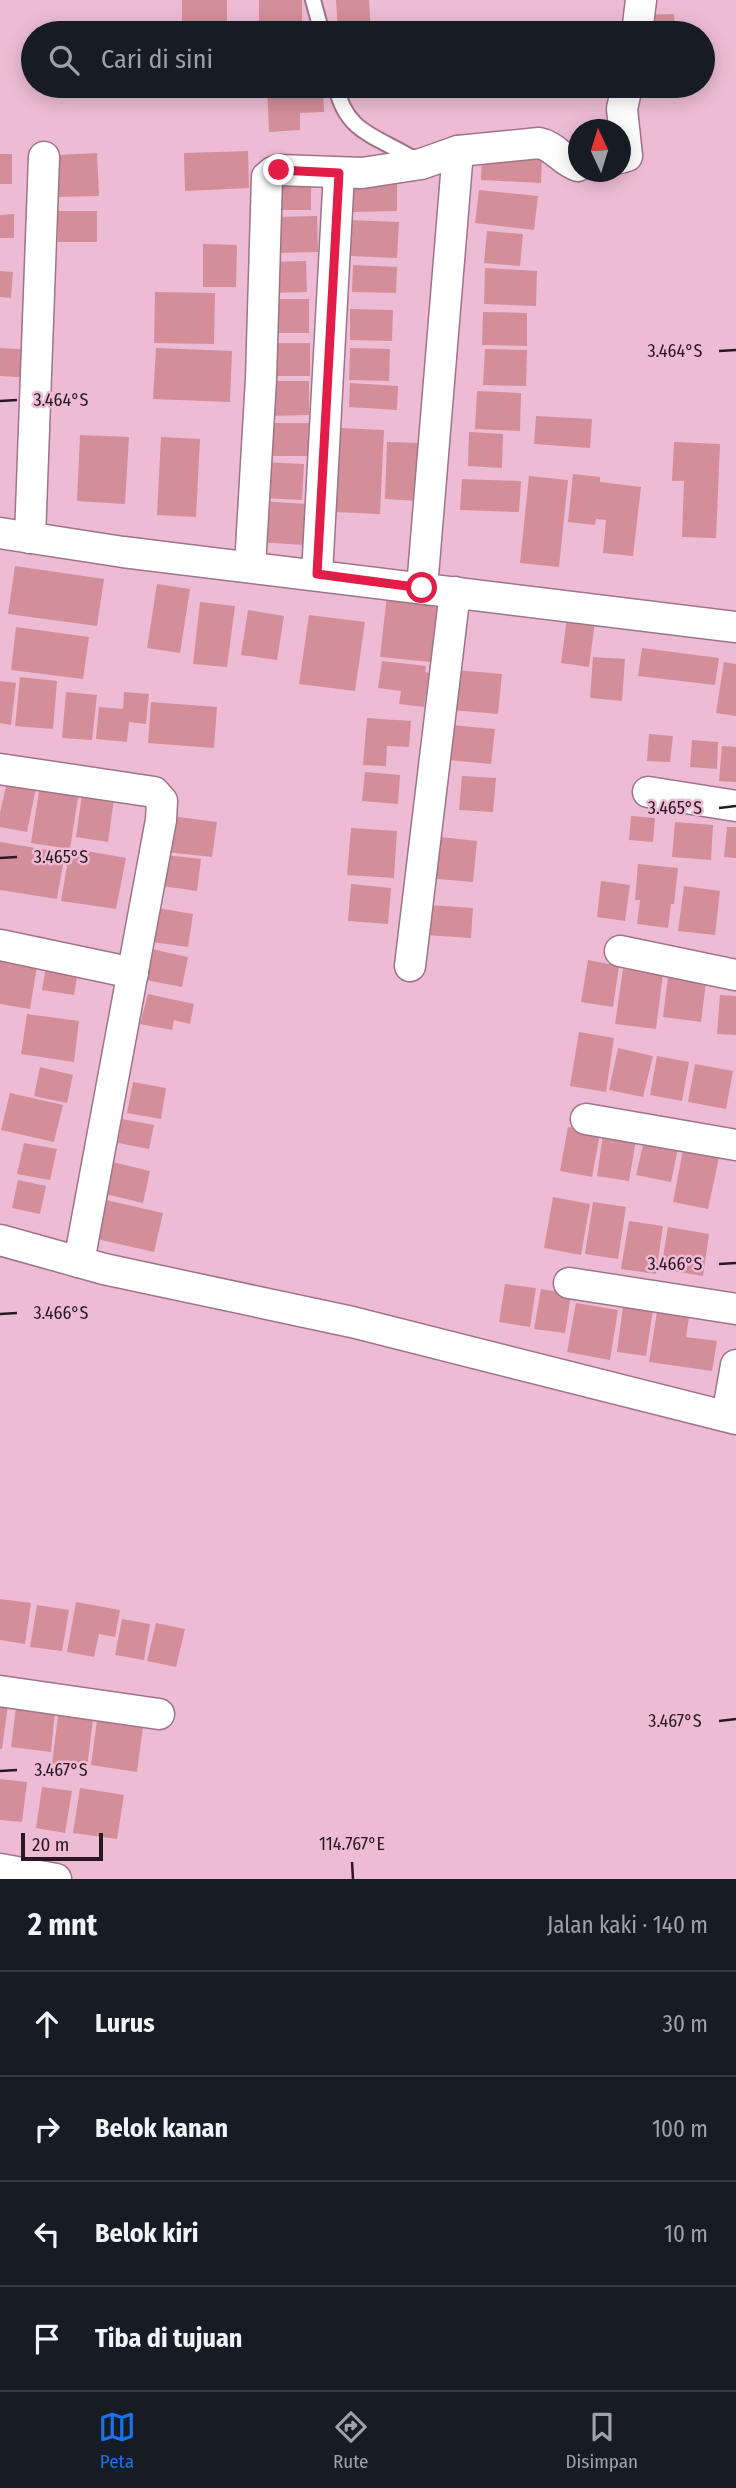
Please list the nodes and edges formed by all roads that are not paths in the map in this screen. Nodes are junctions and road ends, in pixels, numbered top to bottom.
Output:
1 (313, 0) edge
2 (641, 0) edge
3 (318, 21) edge
4 (638, 21) edge
5 (339, 98) edge
6 (624, 98) edge
7 (623, 119) edge
8 (458, 152) junction
9 (44, 157) dead end
10 (568, 162) edge
11 (421, 164) junction
12 (339, 173) junction
13 (0, 533) edge
14 (30, 537) junction
15 (250, 565) junction
16 (317, 574) junction
17 (422, 588) junction
18 (455, 592) junction
19 (736, 627) edge
20 (0, 769) edge
21 (648, 792) dead end
22 (736, 806) edge
23 (0, 945) edge
24 (620, 951) dead end
25 (410, 966) dead end
26 (133, 973) junction
27 (736, 975) edge
28 (586, 1119) dead end
29 (736, 1145) edge
30 (0, 1240) edge
31 (79, 1262) junction
32 (569, 1283) dead end
33 (736, 1309) edge
34 (736, 1365) edge
35 (732, 1418) edge
36 (0, 1691) edge
37 (159, 1714) dead end
38 (0, 1869) edge
39 (57, 1879) edge

1 - 3 lane
2 - 4 street
5 - 11 lane
6 - 7 street
8 - 10 street
8 - 11 street
8 - 17 street
9 - 14 street
11 - 12 street
12 - 15 street
12 - 16 street
13 - 14 street
14 - 15 street
15 - 16 street
16 - 17 street
17 - 18 street
18 - 19 street
18 - 25 street
20 - 26 street
21 - 22 street
23 - 26 street
24 - 27 street
26 - 31 street
28 - 29 street
30 - 31 street
31 - 35 street
32 - 33 street
34 - 35 street
36 - 37 street
38 - 39 street

